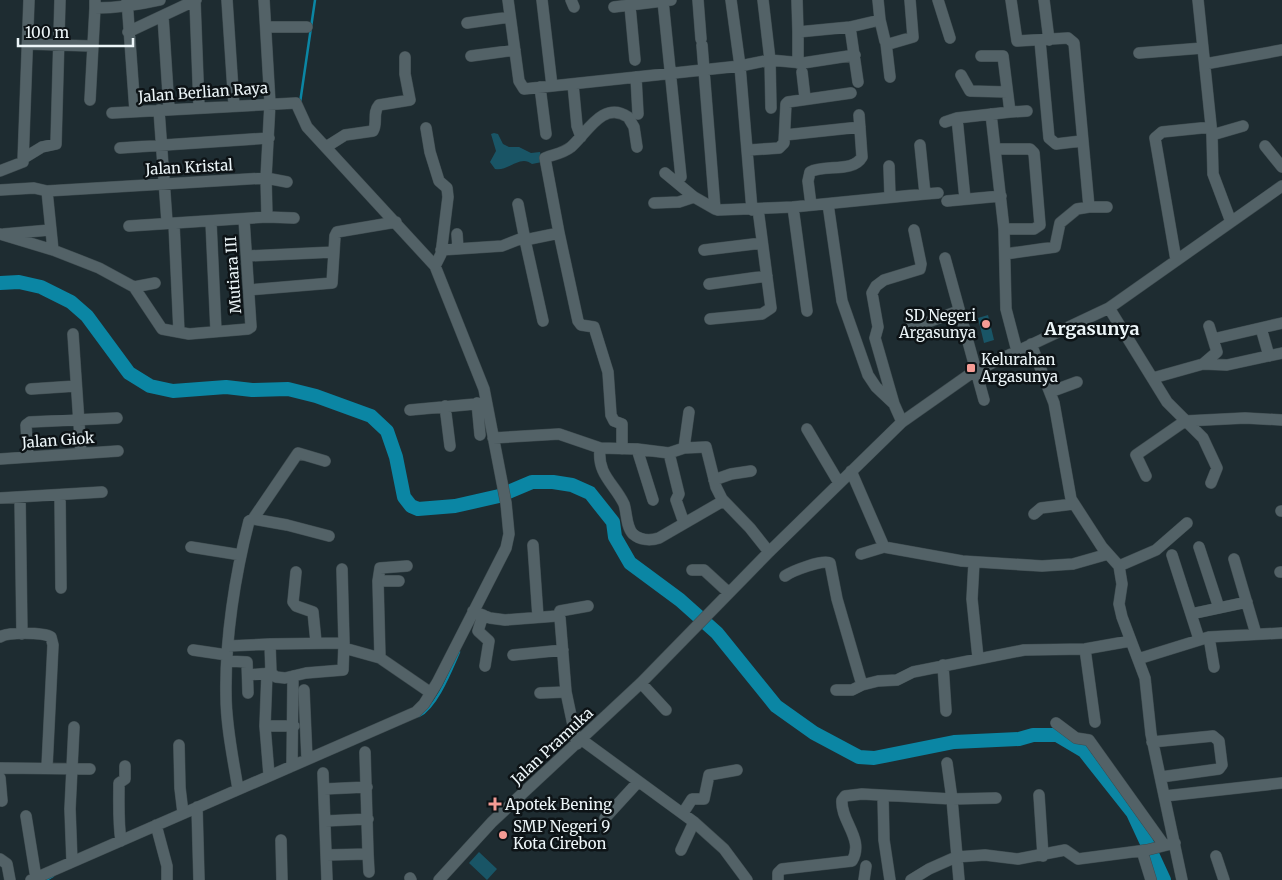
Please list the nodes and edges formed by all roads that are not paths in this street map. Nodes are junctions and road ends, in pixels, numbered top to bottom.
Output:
1 (29, 0) edge
2 (60, 0) edge
3 (160, 0) edge
4 (196, 0) edge
5 (227, 0) edge
6 (264, 0) edge
7 (508, 0) edge
8 (542, 0) edge
9 (698, 0) edge
10 (731, 0) edge
11 (764, 0) edge
12 (797, 0) edge
13 (878, 0) edge
14 (910, 0) edge
15 (938, 0) edge
16 (1011, 0) edge
17 (1044, 0) edge
18 (1198, 0) edge
19 (659, 1) edge
20 (95, 4) edge
21 (127, 4) edge
22 (622, 5) edge
23 (163, 16) junction
24 (510, 17) junction
25 (880, 20) junction
26 (467, 23) dead end
27 (850, 26) junction
28 (266, 27) junction
29 (307, 27) dead end
30 (128, 32) junction
31 (798, 32) junction
32 (950, 38) dead end
33 (1044, 40) junction
34 (886, 43) junction
35 (28, 44) junction
36 (58, 45) junction
37 (92, 46) junction
38 (1203, 48) junction
39 (515, 50) junction
40 (1282, 50) edge
41 (1139, 52) dead end
42 (855, 54) junction
43 (471, 56) dead end
44 (981, 56) dead end
45 (405, 57) dead end
46 (635, 60) dead end
47 (770, 60) junction
48 (1205, 64) junction
49 (740, 66) junction
50 (800, 68) junction
51 (704, 69) junction
52 (670, 74) junction
53 (961, 75) dead end
54 (636, 77) junction
55 (890, 77) dead end
56 (858, 82) dead end
57 (573, 84) junction
58 (552, 86) junction
59 (540, 87) junction
60 (1007, 92) junction
61 (851, 93) dead end
62 (806, 98) junction
63 (90, 100) dead end
64 (270, 103) junction
65 (234, 106) junction
66 (199, 107) junction
67 (771, 108) dead end
68 (164, 109) junction
69 (1027, 110) dead end
70 (134, 112) junction
71 (1010, 112) junction
72 (112, 113) dead end
73 (638, 114) dead end
74 (859, 114) dead end
75 (991, 114) junction
76 (957, 118) junction
77 (945, 122) dead end
78 (1243, 126) dead end
79 (860, 127) junction
80 (426, 128) dead end
81 (1211, 131) junction
82 (546, 134) dead end
83 (786, 134) junction
84 (581, 136) junction
85 (269, 138) junction
86 (1081, 141) junction
87 (161, 144) junction
88 (920, 145) dead end
89 (328, 146) junction
90 (1265, 146) dead end
91 (637, 147) dead end
92 (120, 148) dead end
93 (996, 149) junction
94 (748, 150) junction
95 (24, 158) junction
96 (889, 166) dead end
97 (1282, 167) edge
98 (0, 172) edge
99 (664, 173) dead end
100 (681, 177) dead end
101 (266, 178) junction
102 (286, 182) dead end
103 (164, 184) junction
104 (0, 186) edge
105 (1282, 186) edge
106 (0, 190) edge
107 (47, 191) junction
108 (938, 192) dead end
109 (925, 194) junction
110 (1001, 196) junction
111 (694, 197) junction
112 (890, 197) junction
113 (965, 199) junction
114 (947, 201) dead end
115 (518, 204) dead end
116 (654, 204) dead end
117 (828, 204) junction
118 (811, 205) junction
119 (793, 207) junction
120 (1089, 207) junction
121 (1106, 207) dead end
122 (715, 209) junction
123 (755, 210) junction
124 (267, 217) junction
125 (294, 218) dead end
126 (244, 219) junction
127 (210, 222) junction
128 (396, 222) junction
129 (1231, 222) junction
130 (170, 223) junction
131 (129, 226) dead end
132 (1004, 229) junction
133 (50, 230) junction
134 (914, 230) dead end
135 (559, 233) junction
136 (1, 234) edge
137 (457, 234) dead end
138 (525, 238) junction
139 (762, 243) junction
140 (458, 248) junction
141 (53, 250) junction
142 (441, 250) junction
143 (704, 250) dead end
144 (334, 252) junction
145 (1005, 254) junction
146 (247, 256) junction
147 (945, 258) dead end
148 (1176, 260) junction
149 (435, 266) junction
150 (767, 276) junction
151 (155, 283) dead end
152 (709, 284) dead end
153 (134, 286) junction
154 (249, 290) junction
155 (1109, 308) junction
156 (806, 310) dead end
157 (959, 311) junction
158 (710, 318) dead end
159 (543, 321) dead end
160 (1282, 323) edge
161 (1209, 326) dead end
162 (910, 328) dead end
163 (1261, 328) junction
164 (216, 331) junction
165 (179, 332) junction
166 (875, 332) junction
167 (73, 334) dead end
168 (1213, 339) junction
169 (855, 340) junction
170 (1031, 344) junction
171 (1017, 351) junction
172 (1282, 353) edge
173 (1269, 356) junction
174 (1203, 364) junction
175 (976, 370) junction
176 (1153, 378) junction
177 (1078, 382) dead end
178 (76, 386) junction
179 (31, 389) dead end
180 (1050, 392) junction
181 (984, 400) dead end
182 (482, 403) junction
183 (894, 404) junction
184 (445, 406) junction
185 (410, 410) dead end
186 (689, 412) dead end
187 (117, 418) dead end
188 (1185, 420) junction
189 (1282, 420) edge
190 (78, 421) junction
191 (902, 422) junction
192 (808, 429) dead end
193 (480, 436) dead end
194 (496, 438) junction
195 (450, 446) dead end
196 (600, 448) junction
197 (684, 448) junction
198 (622, 449) junction
199 (637, 449) junction
200 (118, 451) dead end
201 (81, 453) junction
202 (669, 454) junction
203 (28, 457) junction
204 (0, 459) edge
205 (325, 461) dead end
206 (751, 471) dead end
207 (851, 472) junction
208 (1146, 476) dead end
209 (714, 480) junction
210 (839, 483) junction
211 (1211, 483) dead end
212 (102, 492) dead end
213 (60, 495) junction
214 (20, 497) junction
215 (0, 498) edge
216 (653, 500) dead end
217 (723, 501) junction
218 (1073, 504) junction
219 (1034, 514) dead end
220 (253, 519) junction
221 (1187, 523) dead end
222 (684, 524) junction
223 (329, 536) dead end
224 (533, 545) dead end
225 (191, 547) dead end
226 (884, 547) junction
227 (1199, 547) dead end
228 (768, 552) junction
229 (861, 554) dead end
230 (1108, 554) junction
231 (241, 555) junction
232 (1172, 555) dead end
233 (1234, 559) dead end
234 (974, 562) junction
235 (407, 566) dead end
236 (1118, 566) junction
237 (342, 569) dead end
238 (692, 570) dead end
239 (296, 572) dead end
240 (785, 576) dead end
241 (378, 581) junction
242 (399, 581) dead end
243 (61, 588) dead end
244 (725, 598) junction
245 (1247, 602) junction
246 (588, 606) dead end
247 (1219, 608) junction
248 (478, 613) junction
249 (1191, 614) junction
250 (538, 617) junction
251 (558, 617) junction
252 (1282, 633) edge
253 (22, 634) junction
254 (1256, 634) junction
255 (0, 637) edge
256 (1204, 638) junction
257 (316, 642) junction
258 (1130, 642) junction
259 (270, 644) junction
260 (344, 646) junction
261 (1085, 649) junction
262 (193, 650) dead end
263 (562, 650) junction
264 (227, 654) junction
265 (513, 655) dead end
266 (380, 658) junction
267 (978, 658) junction
268 (1138, 659) junction
269 (943, 665) junction
270 (485, 666) dead end
271 (1214, 667) dead end
272 (269, 673) junction
273 (248, 675) junction
274 (293, 676) junction
275 (641, 683) junction
276 (862, 685) junction
277 (304, 690) dead end
278 (836, 690) dead end
279 (566, 692) junction
280 (248, 693) dead end
281 (431, 693) junction
282 (540, 693) dead end
283 (666, 710) dead end
284 (946, 712) dead end
285 (1095, 722) dead end
286 (1056, 723) dead end
287 (265, 726) junction
288 (294, 726) junction
289 (74, 727) dead end
290 (579, 742) junction
291 (1152, 742) junction
292 (179, 745) dead end
293 (366, 752) dead end
294 (306, 760) junction
295 (947, 763) dead end
296 (125, 766) dead end
297 (292, 766) junction
298 (47, 767) junction
299 (0, 768) edge
300 (71, 769) junction
301 (90, 769) dead end
302 (737, 770) dead end
303 (323, 773) dead end
304 (269, 775) junction
305 (1160, 777) junction
306 (0, 778) edge
307 (638, 782) junction
308 (1282, 783) edge
309 (367, 787) junction
310 (324, 789) junction
311 (238, 790) junction
312 (1039, 795) dead end
313 (884, 796) junction
314 (1165, 796) junction
315 (996, 798) dead end
316 (952, 799) junction
317 (2, 801) dead end
318 (197, 807) junction
319 (183, 813) junction
320 (683, 813) junction
321 (26, 816) dead end
322 (605, 818) dead end
323 (368, 820) junction
324 (326, 821) junction
325 (694, 822) junction
326 (156, 825) junction
327 (281, 840) dead end
328 (121, 841) junction
329 (1166, 845) junction
330 (681, 850) dead end
331 (1144, 850) junction
332 (368, 854) junction
333 (326, 855) junction
334 (1043, 856) junction
335 (1216, 856) dead end
336 (956, 857) junction
337 (0, 860) edge
338 (72, 862) junction
339 (866, 866) dead end
340 (369, 872) dead end
341 (56, 875) edge
342 (34, 879) edge
343 (10, 880) edge
344 (167, 880) edge
345 (199, 880) edge
346 (282, 880) edge
347 (327, 880) edge
348 (438, 880) edge
349 (747, 880) edge
350 (778, 880) edge
351 (864, 880) edge
352 (890, 880) edge
353 (911, 880) edge
354 (959, 880) edge
355 (1151, 880) edge
356 (1182, 880) edge
357 (1224, 880) edge

1 - 35 street
2 - 36 street
3 - 21 street
4 - 23 street
4 - 66 street
5 - 65 street
6 - 28 street
7 - 24 street
8 - 58 street
9 - 51 street
10 - 49 street
11 - 47 street
12 - 31 street
13 - 25 street
14 - 34 street
15 - 32 street
16 - 33 street
17 - 33 street
18 - 38 street
19 - 22 street
19 - 52 street
20 - 21 street
20 - 37 street
21 - 30 street
22 - 46 street
23 - 30 street
23 - 68 street
24 - 26 street
24 - 39 street
25 - 27 street
25 - 34 street
27 - 31 street
27 - 42 street
28 - 29 street
28 - 64 street
30 - 70 street
31 - 50 street
33 - 86 street
33 - 86 street
34 - 55 street
35 - 36 street
35 - 95 street
36 - 37 street
36 - 95 street
37 - 63 street
38 - 41 street
38 - 48 street
39 - 43 street
39 - 59 street
40 - 48 street
42 - 50 street
42 - 56 street
44 - 60 street
45 - 89 street
47 - 49 street
47 - 50 street
47 - 67 street
48 - 81 street
49 - 51 street
49 - 94 street
50 - 62 street
51 - 52 street
51 - 122 street
52 - 54 street
52 - 100 street
53 - 60 street
54 - 57 street
54 - 73 street
57 - 58 street
57 - 84 street
58 - 59 street
59 - 82 street
60 - 71 street
61 - 62 street
62 - 83 street
64 - 65 street, Jalan Berlian Raya
64 - 85 street
64 - 89 street, Jalan Berlian Raya
65 - 66 street, Jalan Berlian Raya
66 - 68 street, Jalan Berlian Raya
68 - 70 street, Jalan Berlian Raya
68 - 87 street
69 - 71 street
70 - 72 street, Jalan Berlian Raya
71 - 75 street
74 - 79 street
75 - 76 street
75 - 93 street
76 - 77 street
76 - 113 street
78 - 81 street
79 - 83 street
79 - 118 street
80 - 142 street
81 - 129 street
81 - 148 street
83 - 94 street
84 - 91 street
84 - 135 street
85 - 87 street
85 - 101 street
86 - 120 street
87 - 92 street
87 - 103 street
88 - 109 street
89 - 128 street
90 - 97 street
93 - 110 street
93 - 132 street
94 - 123 street
95 - 98 street
96 - 112 street
99 - 111 street
101 - 102 street, Jalan Kristal
101 - 103 street, Jalan Kristal
101 - 124 street
103 - 107 street, Jalan Kristal
103 - 130 street
104 - 106 street
105 - 129 street, Jalan Pramuka
106 - 107 street, Jalan Kristal
107 - 133 street
108 - 109 street
109 - 112 street
110 - 113 street
110 - 132 street
111 - 116 street
111 - 122 street
112 - 117 street
113 - 114 street
115 - 138 street
117 - 118 street
117 - 169 street
118 - 119 street
119 - 123 street
119 - 156 street
120 - 121 street
120 - 145 street
122 - 123 street
123 - 139 street
124 - 125 street
124 - 126 street
126 - 127 street
126 - 146 street, Mutiara III
127 - 130 street
127 - 164 street
128 - 144 street
128 - 149 street
129 - 148 street, Jalan Pramuka
130 - 131 street
130 - 165 street
132 - 145 street
133 - 136 street
133 - 141 street
134 - 166 street
135 - 138 street
135 - 198 street
136 - 141 street
137 - 140 street
138 - 140 street
138 - 159 street
139 - 143 street
139 - 150 street
140 - 142 street
141 - 153 street
142 - 149 street
144 - 146 street
144 - 154 street
145 - 171 street
146 - 154 street, Mutiara III
147 - 157 street
148 - 155 street, Jalan Pramuka
149 - 182 street
150 - 152 street
150 - 158 street
151 - 153 street
153 - 165 street
154 - 164 street, Mutiara III
155 - 170 street, Jalan Pramuka
155 - 176 street
157 - 162 street
157 - 175 street
160 - 163 street
161 - 168 street
163 - 168 street
163 - 173 street
164 - 165 street
166 - 169 street
166 - 183 street
167 - 178 street
168 - 174 street
169 - 183 street
170 - 171 street, Jalan Pramuka
170 - 180 street
171 - 175 street, Jalan Pramuka
172 - 173 street
173 - 174 street
174 - 176 street
175 - 181 street
175 - 191 street, Jalan Pramuka
176 - 188 street
177 - 180 street
178 - 179 street
178 - 190 street
180 - 218 street
182 - 184 street
182 - 193 street
182 - 194 street
183 - 191 street
184 - 185 street
184 - 195 street
186 - 197 street
187 - 190 street
188 - 189 street
188 - 208 street
188 - 211 street
190 - 201 street
190 - 203 street
191 - 207 street, Jalan Pramuka
192 - 210 street
194 - 196 street
194 - 248 street
196 - 198 street
196 - 222 street
197 - 202 street
197 - 209 street
198 - 199 street
199 - 202 street
199 - 216 street
200 - 201 street, Jalan Giok
201 - 203 street, Jalan Giok
202 - 222 street
203 - 204 street, Jalan Giok
205 - 220 street
206 - 209 street
207 - 210 street, Jalan Pramuka
207 - 226 street
209 - 217 street
210 - 228 street, Jalan Pramuka
212 - 213 street
213 - 214 street
213 - 243 street
214 - 215 street
214 - 253 street
217 - 222 street
217 - 228 street
218 - 219 street
218 - 230 street
220 - 223 street
220 - 231 street
221 - 236 street
224 - 250 street
225 - 231 street
226 - 229 street
226 - 234 street
227 - 247 street
228 - 244 street, Jalan Pramuka
230 - 234 street
230 - 236 street
231 - 264 street
232 - 249 street
233 - 245 street
234 - 267 street
235 - 241 street
236 - 258 street
237 - 260 street
238 - 244 street
239 - 257 street
240 - 276 street
241 - 242 street
241 - 266 street
244 - 275 street, Jalan Pramuka
245 - 247 street
245 - 254 street
246 - 251 street
247 - 249 street
248 - 250 street
248 - 270 street
248 - 281 street
249 - 256 street
250 - 251 street
251 - 263 street
252 - 254 street
253 - 255 street
253 - 298 street
254 - 256 street
256 - 268 street
256 - 271 street
257 - 259 street
257 - 260 street
258 - 261 street
258 - 268 street
259 - 264 street
259 - 272 street
260 - 266 street
260 - 274 street
261 - 267 street
261 - 285 street
262 - 264 street
263 - 265 street
263 - 279 street
264 - 273 street
264 - 311 street
266 - 281 street
267 - 269 street
268 - 291 street
269 - 276 street
269 - 284 street
272 - 273 street
272 - 274 street
272 - 287 street
273 - 280 street
274 - 288 street
275 - 283 street
275 - 290 street, Jalan Pramuka
276 - 278 street
277 - 294 street
279 - 282 street
279 - 290 street
281 - 294 street
286 - 329 street
287 - 288 street
287 - 304 street
288 - 297 street
289 - 300 street
290 - 307 street
290 - 348 street, Jalan Pramuka
291 - 305 street
291 - 305 street
292 - 319 street
293 - 309 street
294 - 297 street
295 - 316 street
296 - 328 street
297 - 304 street
298 - 299 street
298 - 300 street
300 - 301 street
300 - 338 street
302 - 320 street
303 - 310 street
304 - 311 street
305 - 314 street
306 - 317 street
307 - 320 street
307 - 322 street
308 - 314 street
309 - 310 street
309 - 323 street
310 - 324 street
311 - 318 street
312 - 334 street
313 - 316 street
313 - 350 street
313 - 352 street
314 - 329 street
315 - 316 street
316 - 336 street
318 - 319 street
318 - 345 street
319 - 326 street
320 - 325 street
321 - 342 street
323 - 324 street
323 - 332 street
324 - 333 street
325 - 330 street
325 - 349 street
326 - 328 street
326 - 344 street
327 - 346 street
328 - 338 street
329 - 331 street
329 - 356 street
331 - 334 street
331 - 355 street
332 - 333 street
332 - 340 street
333 - 347 street
334 - 336 street
335 - 357 street
336 - 353 street
336 - 354 street
337 - 343 street
338 - 341 street
339 - 351 street
341 - 342 street

